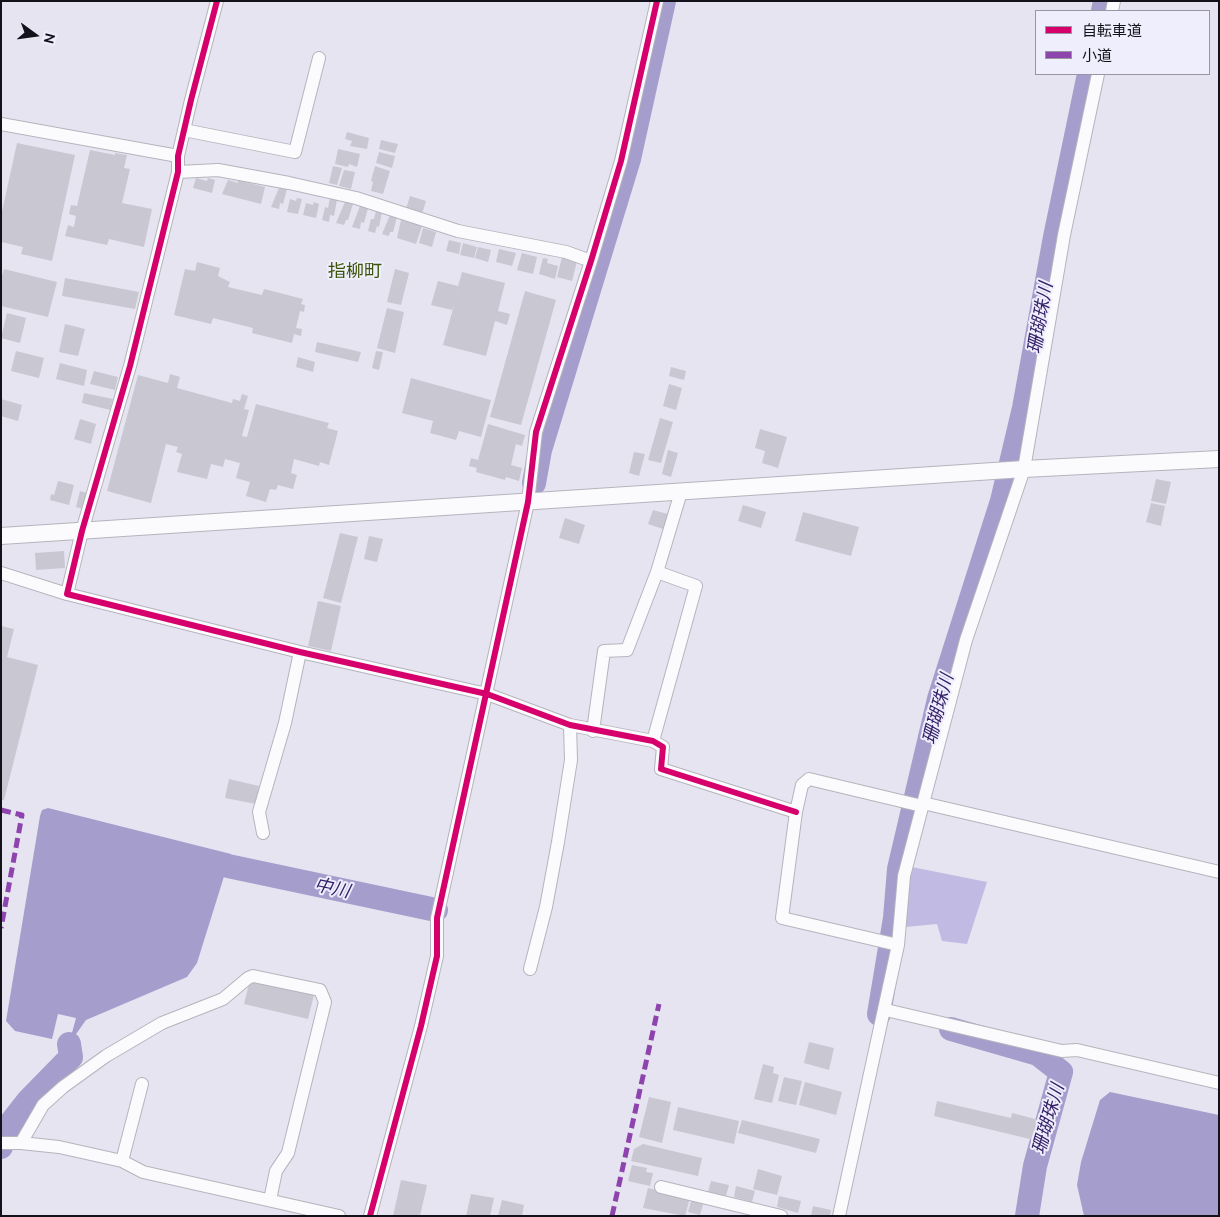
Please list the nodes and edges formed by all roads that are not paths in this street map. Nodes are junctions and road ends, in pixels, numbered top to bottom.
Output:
1 (217, 1) edge
2 (657, 1) edge
3 (320, 58) dead end
4 (1098, 75) edge
5 (1, 124) edge
6 (184, 130) junction
7 (178, 156) junction
8 (178, 172) junction
9 (591, 261) junction
10 (1219, 459) edge
11 (1024, 469) junction
12 (681, 492) junction
13 (528, 502) junction
14 (82, 531) junction
15 (1, 536) edge
16 (657, 572) junction
17 (1, 573) edge
18 (67, 594) junction
19 (300, 652) junction
20 (487, 694) junction
21 (570, 725) junction
22 (593, 731) junction
23 (653, 741) junction
24 (922, 805) junction
25 (796, 812) junction
26 (263, 833) dead end
27 (1219, 872) edge
28 (898, 945) junction
29 (530, 969) dead end
30 (886, 1010) junction
31 (1219, 1083) edge
32 (142, 1084) dead end
33 (4, 1143) edge
34 (21, 1143) junction
35 (122, 1161) junction
36 (661, 1187) dead end
37 (270, 1200) junction
38 (339, 1216) edge
39 (370, 1216) edge
40 (781, 1216) edge
41 (839, 1216) edge

1 - 6 street
2 - 9 street
3 - 6 street
4 - 11 street
5 - 7 street
6 - 7 street
7 - 8 street
8 - 9 street
8 - 14 street
9 - 13 street
10 - 11 street
11 - 12 street
11 - 24 street
12 - 13 street
12 - 16 street
13 - 14 street
13 - 20 street
14 - 15 street
14 - 18 street
16 - 22 street
16 - 23 street
17 - 18 street
18 - 19 street
19 - 20 street
19 - 26 street
20 - 21 street
20 - 39 street
21 - 22 street
21 - 29 street
22 - 23 street
23 - 25 street
24 - 25 street
24 - 27 street
24 - 28 street
25 - 28 street
28 - 30 street
30 - 31 street
30 - 41 street
32 - 35 street
33 - 34 street
34 - 35 street
34 - 37 street
35 - 37 street
36 - 40 street
37 - 38 street

